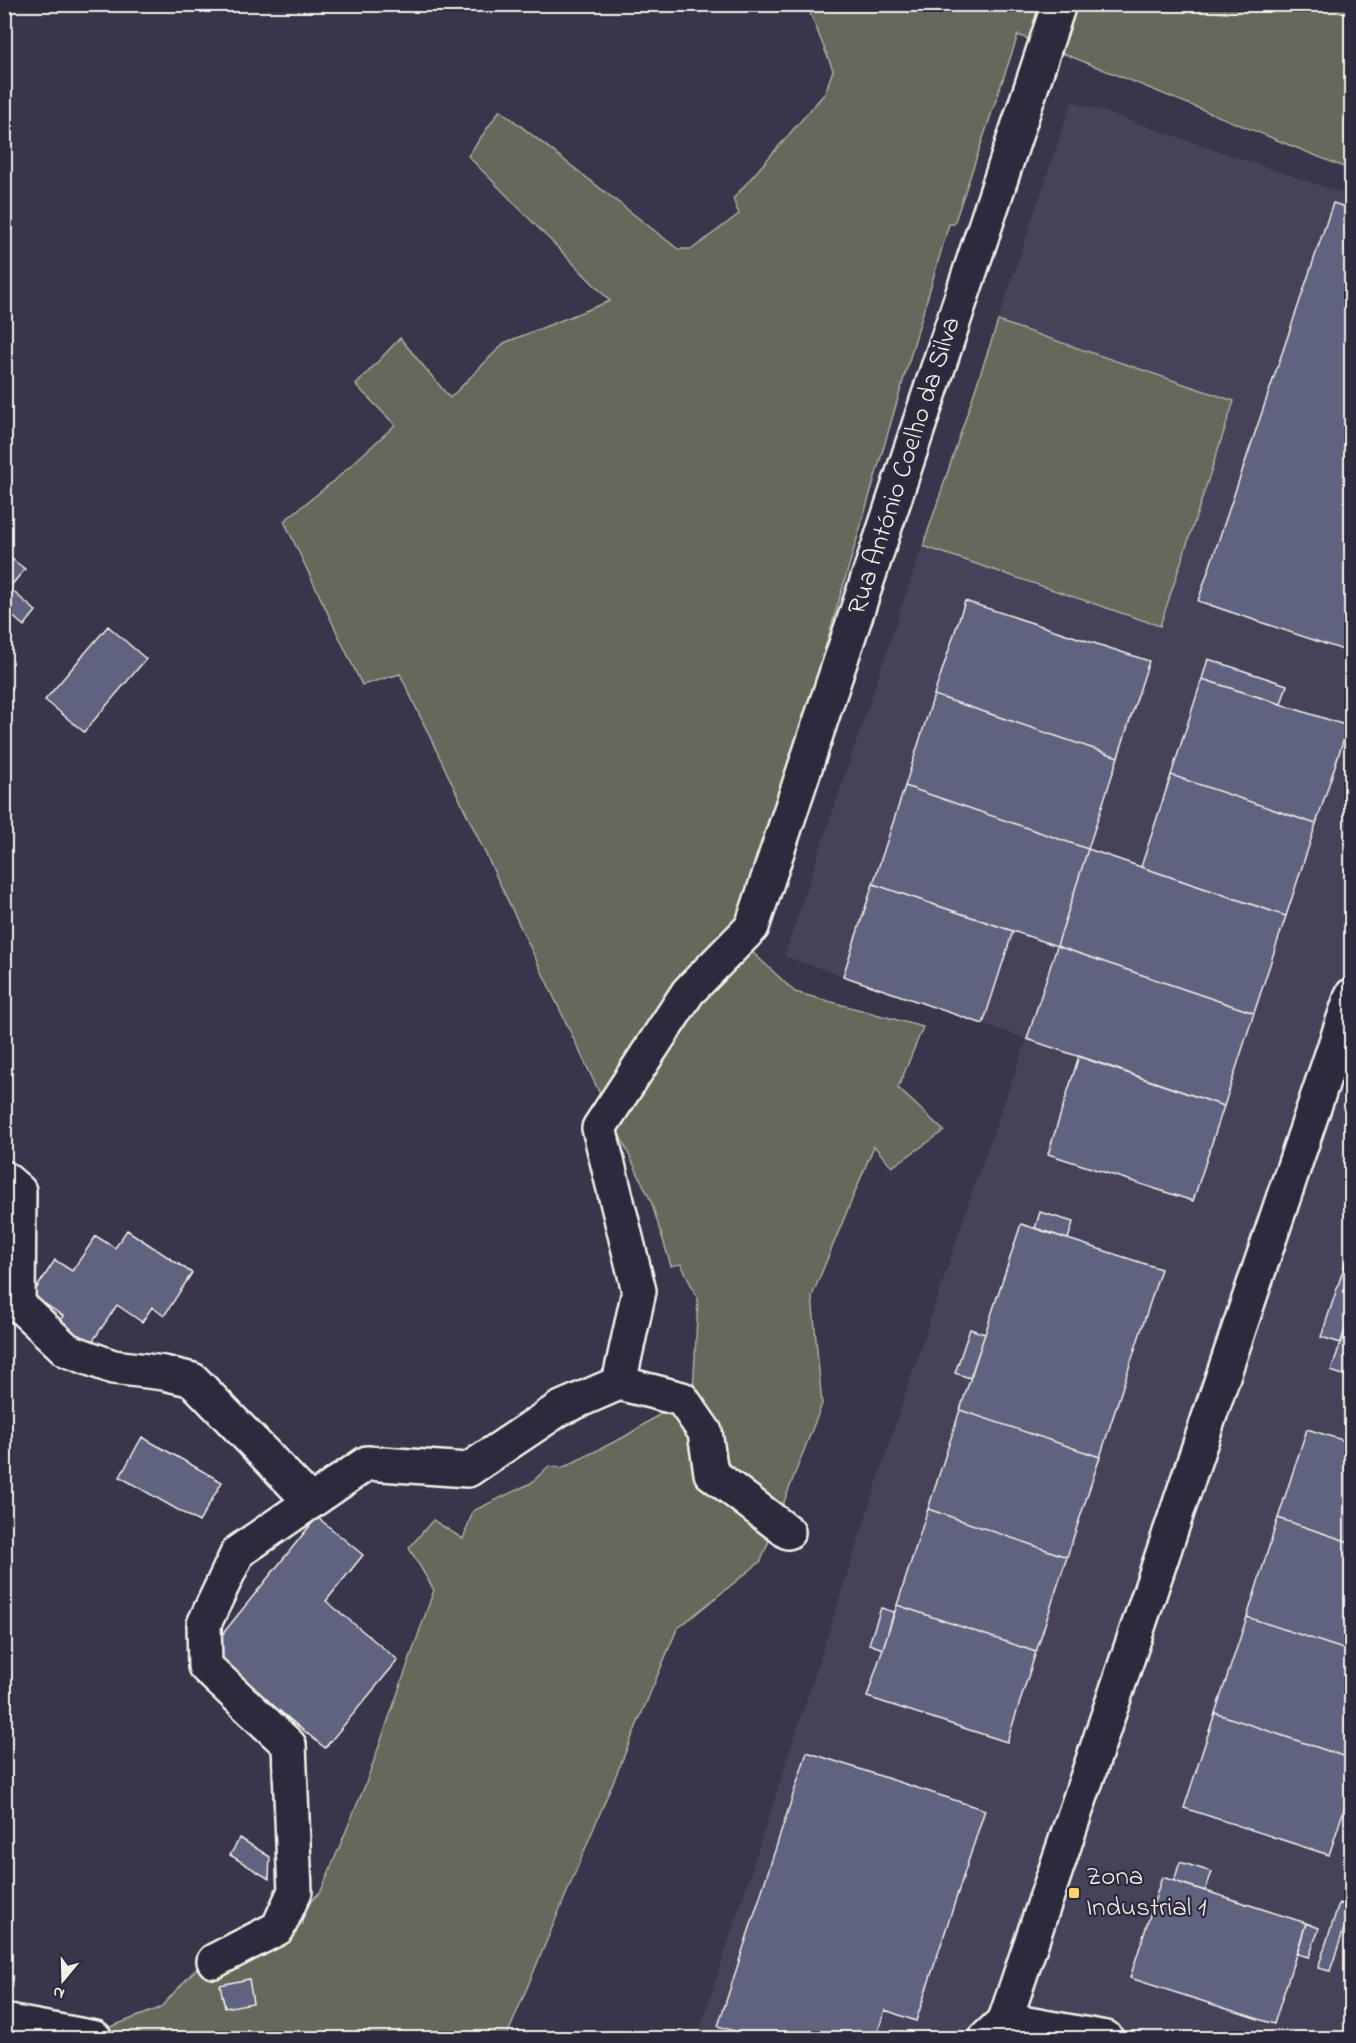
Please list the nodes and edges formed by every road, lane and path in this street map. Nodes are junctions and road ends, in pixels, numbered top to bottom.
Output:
1 (1059, 4) edge
2 (1352, 995) edge
3 (4, 1178) edge
4 (619, 1383) junction
5 (311, 1502) junction
6 (788, 1532) dead end
7 (214, 1961) dead end
8 (4, 2021) edge
9 (996, 2029) edge
10 (95, 2038) edge
11 (1106, 2038) edge

1 - 4 street, Rua António Coelho da Silva
2 - 9 street
3 - 5 street
4 - 5 street
4 - 6 street
5 - 7 street
8 - 10 street
9 - 11 street

